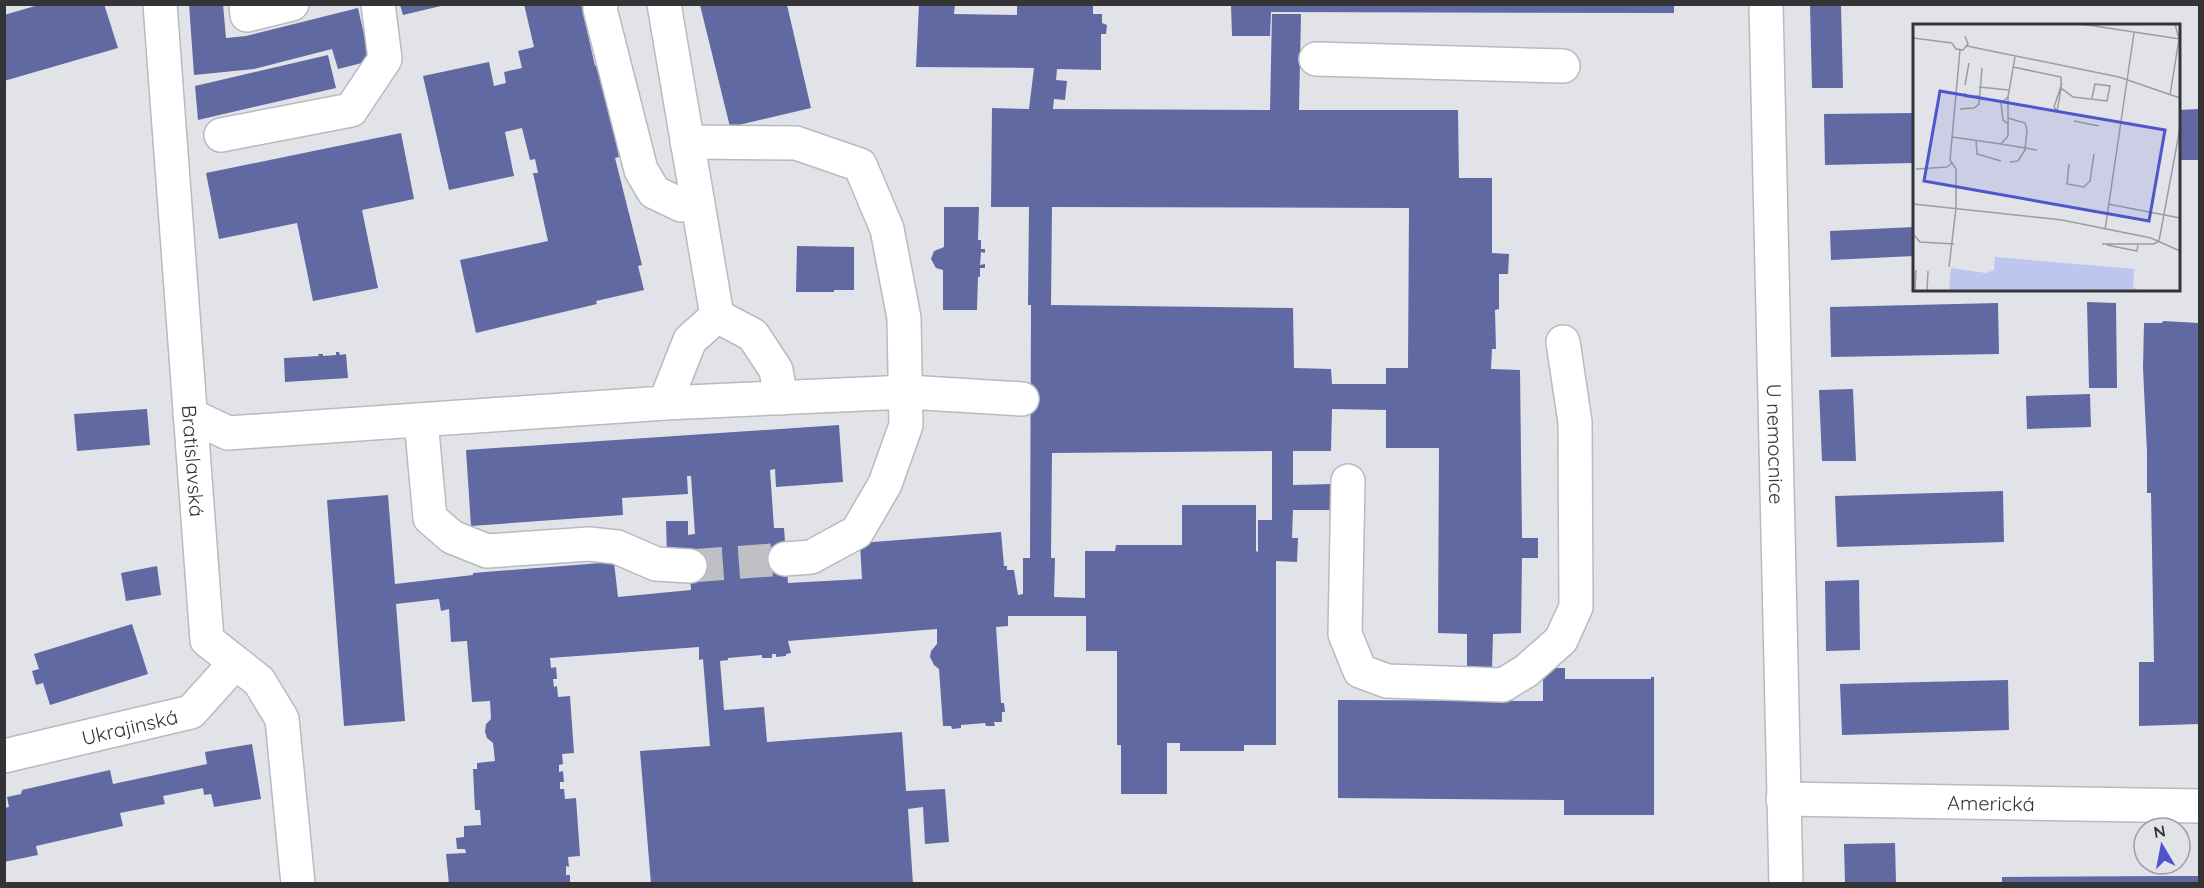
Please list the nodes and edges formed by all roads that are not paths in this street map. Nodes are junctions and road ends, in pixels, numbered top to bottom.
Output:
1 (160, 4) edge
2 (246, 4) edge
3 (292, 4) edge
4 (378, 4) edge
5 (601, 4) edge
6 (664, 4) edge
7 (1766, 4) edge
8 (1316, 59) dead end
9 (1563, 66) dead end
10 (221, 135) dead end
11 (687, 142) junction
12 (698, 204) junction
13 (717, 316) junction
14 (1563, 342) dead end
15 (907, 392) junction
16 (781, 398) junction
17 (1022, 399) dead end
18 (665, 403) junction
19 (190, 415) junction
20 (421, 420) junction
21 (1348, 481) dead end
22 (785, 559) tunnel mouth
23 (690, 566) tunnel mouth
24 (234, 663) junction
25 (4, 756) edge
26 (1783, 799) junction
27 (2199, 806) edge
28 (298, 884) edge
29 (1786, 884) edge

1 - 19 street, Bratislavská
2 - 3 street
4 - 10 street
5 - 12 street
6 - 11 street
7 - 26 street, U nemocnice
8 - 9 street
11 - 12 street
11 - 15 street
12 - 13 street
13 - 16 street
13 - 18 street
14 - 21 street
15 - 16 street
15 - 17 street
15 - 22 street
16 - 18 street
18 - 20 street
19 - 20 street
19 - 24 street, Bratislavská
20 - 23 street
24 - 25 street, Ukrajinská
24 - 28 street, Bratislavská
26 - 27 street, Americká
26 - 29 street, U nemocnice

